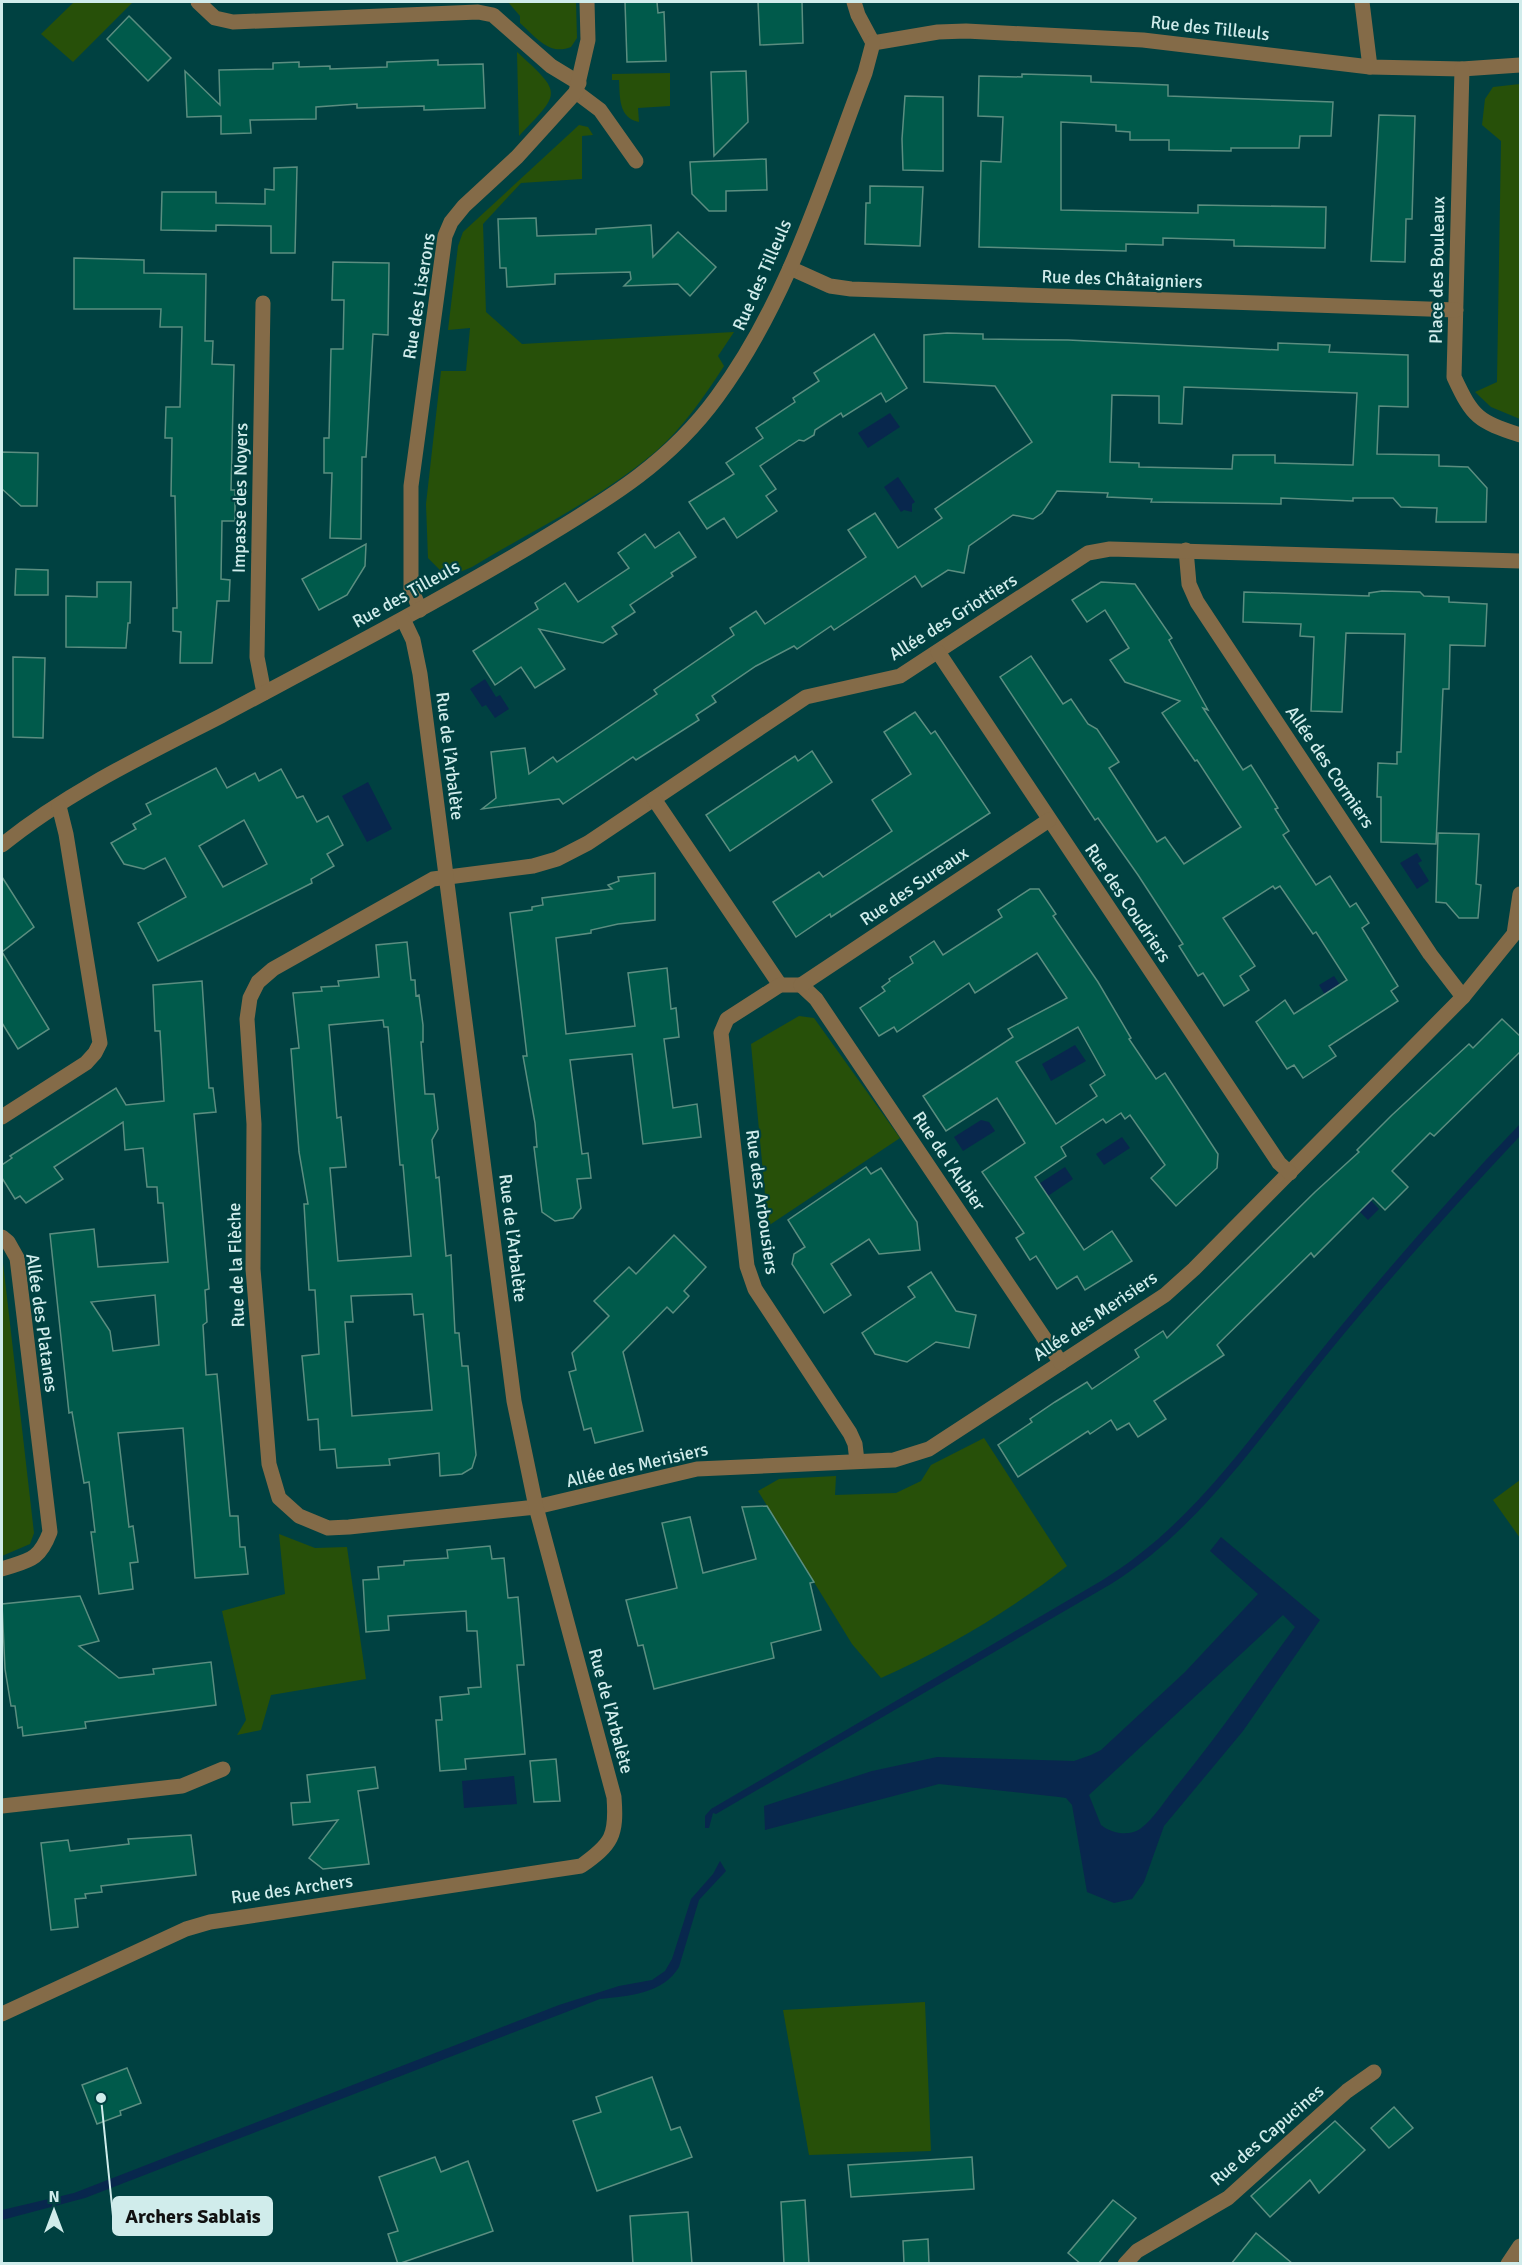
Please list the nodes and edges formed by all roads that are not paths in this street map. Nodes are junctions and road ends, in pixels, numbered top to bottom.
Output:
1 (198, 2) edge
2 (587, 2) edge
3 (854, 2) edge
4 (1362, 2) edge
5 (873, 43) junction
6 (1521, 65) edge
7 (1370, 66) junction
8 (1462, 69) junction
9 (578, 87) junction
10 (636, 161) dead end
11 (790, 268) junction
12 (263, 303) dead end
13 (1456, 310) junction
14 (1521, 435) edge
15 (1186, 550) junction
16 (1521, 561) edge
17 (420, 610) junction
18 (403, 619) junction
19 (938, 652) junction
20 (264, 693) junction
21 (654, 799) junction
22 (59, 806) junction
23 (1049, 820) junction
24 (2, 845) edge
25 (447, 876) junction
26 (1521, 894) edge
27 (780, 985) junction
28 (801, 985) junction
29 (1463, 997) junction
30 (2, 1117) edge
31 (1290, 1173) junction
32 (2, 1237) edge
33 (1061, 1363) junction
34 (857, 1461) junction
35 (536, 1507) junction
36 (2, 1569) edge
37 (223, 1768) dead end
38 (2, 1806) edge
39 (601, 1852) joint
40 (2, 2010) edge
41 (1374, 2072) dead end
42 (1521, 2246) edge
43 (1125, 2264) edge
44 (1508, 2264) edge

1 - 9 street
2 - 9 street, Rue des Liserons
3 - 5 street
4 - 7 street
5 - 7 street, Rue des Tilleuls
5 - 11 street, Rue des Tilleuls
6 - 8 street, Rue des Tilleuls
7 - 8 street, Rue des Tilleuls
8 - 13 street, Place des Bouleaux
9 - 10 street
9 - 17 street, Rue des Liserons
11 - 13 street, Rue des Châtaigniers
11 - 17 street, Rue des Tilleuls
12 - 20 street, Impasse des Noyers
13 - 14 street, Place des Bouleaux
15 - 16 street, Allée des Griottiers
15 - 19 street, Allée des Griottiers
15 - 29 street, Allée des Cormiers
17 - 18 street, Rue des Tilleuls
18 - 20 street, Rue des Tilleuls
18 - 25 street, Rue de l’Arbalète
19 - 21 street, Allée des Griottiers
19 - 23 street, Rue des Coudriers
20 - 22 street, Rue des Tilleuls
21 - 25 street, Allée des Griottiers
21 - 27 street
22 - 24 street, Rue des Tilleuls
22 - 30 street
23 - 28 street, Rue des Sureaux
23 - 31 street, Rue des Coudriers
25 - 35 street, Rue de l’Arbalète
25 - 35 street, Rue de la Flèche
26 - 29 street, Allée des Merisiers
27 - 28 street
27 - 34 street, Rue des Arbousiers
28 - 33 street, Rue de l'Aubier
29 - 31 street, Allée des Merisiers
31 - 33 street, Allée des Merisiers
32 - 36 street, Allée des Platanes
33 - 34 street, Allée des Merisiers
34 - 35 street, Allée des Merisiers
35 - 39 street, Rue de l’Arbalète
37 - 38 street
39 - 40 street, Rue des Archers
41 - 43 street, Rue des Capucines
42 - 44 street

